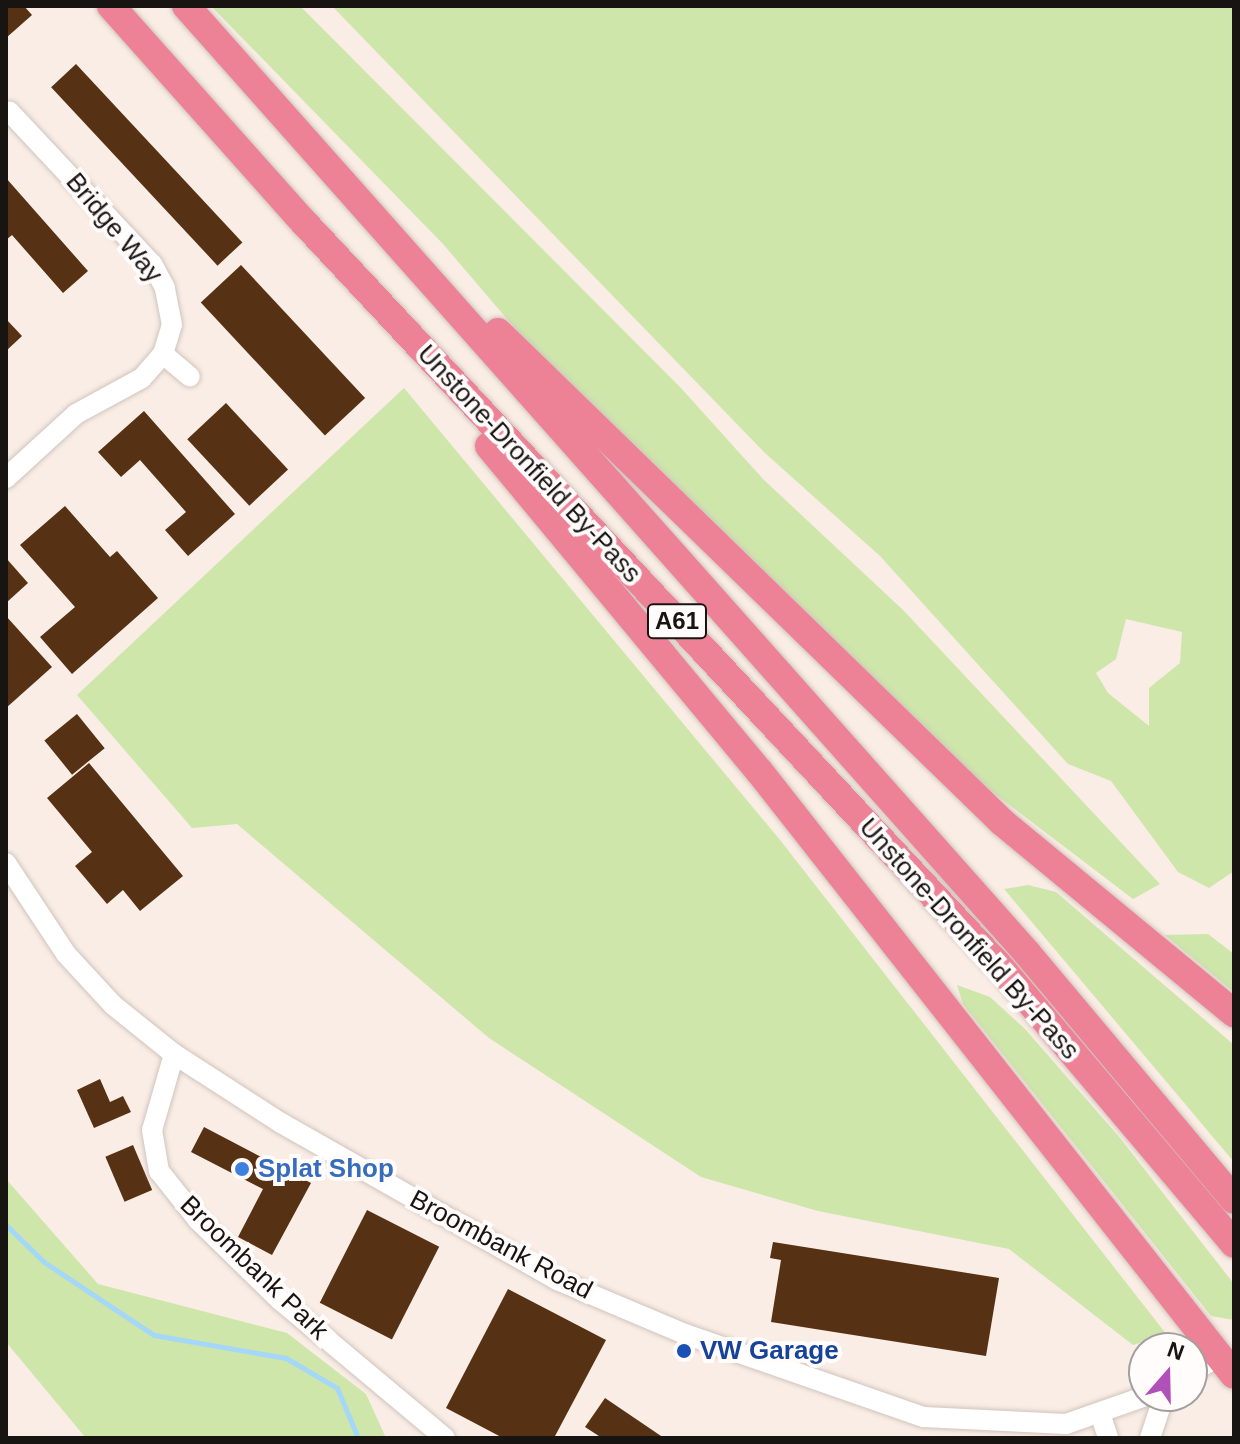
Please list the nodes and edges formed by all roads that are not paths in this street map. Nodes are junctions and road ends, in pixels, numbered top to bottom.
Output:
1 (111, 6) edge
2 (186, 6) edge
3 (9, 111) dead end
4 (299, 217) junction
5 (388, 231) junction
6 (163, 354) junction
7 (190, 377) dead end
8 (6, 478) edge
9 (6, 863) edge
10 (1234, 1013) edge
11 (174, 1054) junction
12 (1234, 1200) edge
13 (1234, 1244) edge
14 (1226, 1366) edge
15 (1128, 1404) edge
16 (1159, 1412) edge
17 (1101, 1416) junction
18 (445, 1438) edge
19 (1108, 1438) edge
20 (1150, 1438) edge

1 - 4 highway, Unstone-Dronfield By-Pass / A61
2 - 5 highway, Unstone-Dronfield By-Pass / A61
3 - 6 street, Bridge Way
4 - 13 highway, Unstone-Dronfield By-Pass / A61
4 - 14 highway, A61
5 - 10 highway, A61
5 - 12 highway, Unstone-Dronfield By-Pass / A61
6 - 7 street
6 - 8 street
9 - 11 street, Broombank Road
11 - 17 street, Broombank Road
11 - 18 street, Broombank Park
15 - 17 street, Broombank Road
16 - 20 street
17 - 19 street

